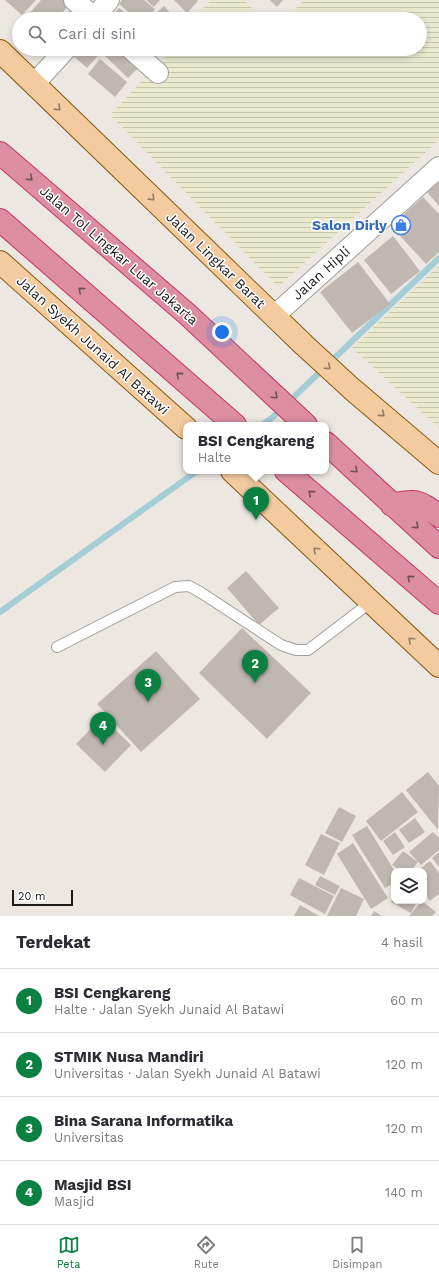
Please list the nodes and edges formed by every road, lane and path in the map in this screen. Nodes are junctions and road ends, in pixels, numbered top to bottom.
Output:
1 (74, 0) edge
2 (109, 0) edge
3 (87, 12) edge
4 (100, 12) edge
5 (0, 51) edge
6 (60, 56) edge
7 (139, 56) edge
8 (158, 73) dead end
9 (34, 84) junction
10 (0, 153) edge
11 (439, 167) edge
12 (0, 220) edge
13 (0, 262) edge
14 (274, 316) junction
15 (232, 422) edge
16 (303, 422) edge
17 (183, 425) edge
18 (329, 447) edge
19 (439, 462) edge
20 (235, 474) edge
21 (289, 474) edge
22 (392, 505) junction
23 (439, 516) edge
24 (439, 546) edge
25 (371, 602) junction
26 (439, 603) edge
27 (57, 648) dead end
28 (439, 666) edge

1 - 3 street
2 - 4 street
5 - 9 main road, Jalan Lingkar Barat
6 - 9 street
7 - 8 street
9 -> 14 main road, Jalan Lingkar Barat
10 -> 16 highway, Jalan Tol Lingkar Luar Jakarta
11 - 14 street, Jalan Hipli
15 -> 12 highway
13 - 17 main road, Jalan Syekh Junaid Al Batawi
14 -> 19 main road, Jalan Lingkar Barat
18 -> 22 highway
25 -> 20 main road
26 -> 21 highway
22 - 23 highway
22 -> 24 highway
25 - 27 lane
28 -> 25 main road

